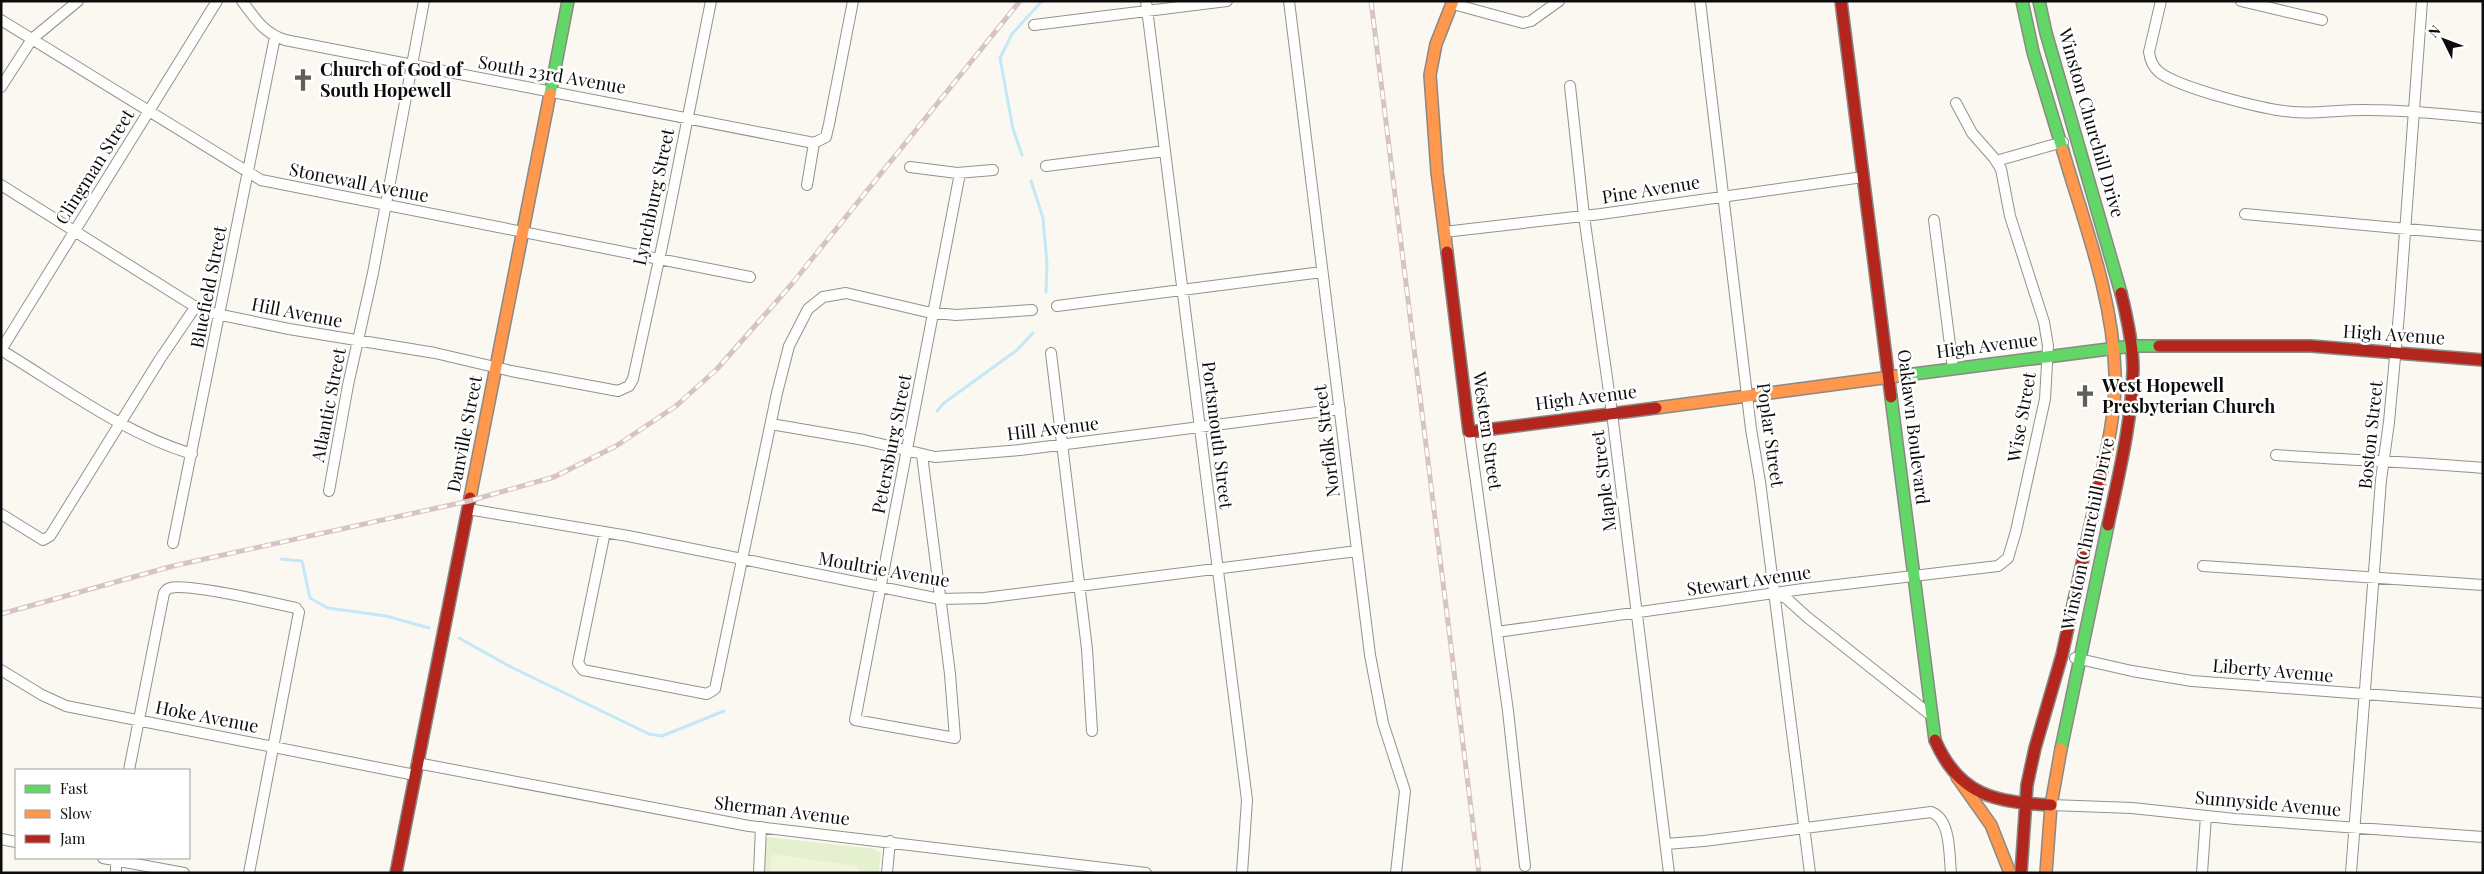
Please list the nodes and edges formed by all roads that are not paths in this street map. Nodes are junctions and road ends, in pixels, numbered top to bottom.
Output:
1 (78, 1) edge
2 (217, 1) edge
3 (242, 1) edge
4 (568, 1) edge
5 (711, 1) edge
6 (853, 1) edge
7 (1227, 1) edge
8 (1288, 1) edge
9 (1559, 1) edge
10 (1700, 1) edge
11 (1841, 1) edge
12 (2022, 1) edge
13 (2039, 1) edge
14 (2161, 1) edge
15 (2240, 1) edge
16 (2422, 1) edge
17 (1453, 3) edge
18 (421, 4) edge
19 (1146, 6) edge
20 (1, 20) edge
21 (2322, 20) dead end
22 (1034, 25) dead end
23 (275, 37) junction
24 (32, 39) junction
25 (413, 66) junction
26 (1570, 86) dead end
27 (1, 87) edge
28 (550, 92) junction
29 (1956, 103) dead end
30 (149, 111) junction
31 (2414, 111) junction
32 (688, 118) junction
33 (2483, 118) edge
34 (2077, 138) junction
35 (814, 143) junction
36 (2060, 143) junction
37 (1165, 151) junction
38 (1996, 161) junction
39 (1046, 166) dead end
40 (910, 167) dead end
41 (994, 170) dead end
42 (248, 172) junction
43 (960, 173) junction
44 (1863, 177) junction
45 (1, 185) edge
46 (807, 185) dead end
47 (1725, 195) junction
48 (386, 204) junction
49 (2245, 214) dead end
50 (1584, 216) junction
51 (1934, 220) dead end
52 (2405, 229) junction
53 (75, 231) junction
54 (523, 232) junction
55 (1444, 232) junction
56 (2483, 236) edge
57 (659, 257) junction
58 (1322, 272) junction
59 (750, 277) dead end
60 (1182, 289) junction
61 (196, 306) junction
62 (1058, 306) dead end
63 (1032, 310) dead end
64 (934, 313) junction
65 (220, 315) junction
66 (358, 341) junction
67 (2132, 346) junction
68 (2113, 348) junction
69 (1, 350) edge
70 (1050, 353) dead end
71 (2395, 353) junction
72 (2048, 356) junction
73 (2483, 360) edge
74 (496, 368) junction
75 (1953, 368) junction
76 (1889, 378) junction
77 (618, 391) joint
78 (1748, 396) junction
79 (1340, 409) junction
80 (1612, 413) junction
81 (120, 423) junction
82 (771, 424) junction
83 (1200, 428) junction
84 (1469, 432) junction
85 (1061, 445) junction
86 (907, 451) junction
87 (192, 454) junction
88 (922, 455) junction
89 (2276, 455) dead end
90 (2384, 461) junction
91 (2483, 468) edge
92 (329, 491) dead end
93 (468, 509) junction
94 (1, 514) edge
95 (605, 532) junction
96 (173, 543) dead end
97 (1357, 551) junction
98 (743, 560) junction
99 (2004, 563) joint
100 (2204, 566) dead end
101 (1218, 569) junction
102 (1914, 576) junction
103 (2374, 577) junction
104 (1079, 585) junction
105 (2483, 585) edge
106 (881, 588) junction
107 (1774, 593) junction
108 (940, 599) junction
109 (1637, 614) junction
110 (1497, 632) junction
111 (2062, 655) junction
112 (2080, 659) junction
113 (1, 670) edge
114 (2365, 695) junction
115 (2483, 703) edge
116 (1932, 716) junction
117 (139, 720) junction
118 (1092, 731) dead end
119 (273, 746) junction
120 (417, 763) junction
121 (129, 769) edge
122 (415, 775) junction
123 (1957, 777) junction
124 (2025, 804) junction
125 (2051, 805) junction
126 (2206, 816) junction
127 (760, 827) junction
128 (2354, 827) junction
129 (1804, 829) junction
130 (2483, 838) edge
131 (1, 839) edge
132 (890, 841) junction
133 (15, 842) edge
134 (1666, 844) junction
135 (116, 859) edge
136 (1525, 866) dead end
137 (116, 873) edge
138 (184, 873) edge
139 (249, 873) edge
140 (396, 873) edge
141 (759, 873) edge
142 (887, 873) edge
143 (1146, 873) edge
144 (1242, 873) edge
145 (1396, 873) edge
146 (1669, 873) edge
147 (1810, 873) edge
148 (1952, 873) edge
149 (2010, 873) edge
150 (2021, 873) edge
151 (2046, 873) edge
152 (2202, 873) edge
153 (2351, 873) edge

1 - 24 street
2 - 30 street, Clingman Street
3 - 23 street, South 23rd Avenue
4 - 28 main road, Danville Street
5 - 32 street, Lynchburg Street
6 - 35 street
7 - 19 street
8 - 58 street, Norfolk Street
9 - 17 street
10 - 47 street, Poplar Street
11 - 44 main road, Oaklawn Boulevard
12 - 36 main road, Winston Churchill Drive
13 - 34 main road, Winston Churchill Drive
14 - 31 street
15 - 21 street
16 - 31 street, Boston Street
17 - 55 main road, Western Street
18 - 25 street, Atlantic Street
19 - 22 street
19 - 37 street, Portsmouth Street
20 - 24 street, Stonewall Avenue
23 - 25 street, South 23rd Avenue
23 - 42 street, Bluefield Street
24 - 27 street
24 - 30 street, Stonewall Avenue
25 - 28 street, South 23rd Avenue
25 - 48 street, Atlantic Street
26 - 50 street, Maple Street
28 - 32 street, South 23rd Avenue
28 - 54 main road, Danville Street
29 - 38 street
30 - 42 street, Stonewall Avenue
30 - 53 street, Clingman Street
31 - 33 street
31 - 52 street, Boston Street
32 - 35 street, South 23rd Avenue
32 - 57 street, Lynchburg Street
34 - 36 street
34 - 67 main road, Winston Churchill Drive
35 - 46 street
36 - 38 street
36 - 68 main road, Winston Churchill Drive
37 - 39 street
37 - 60 street, Portsmouth Street
38 - 72 street, Wise Street
40 - 43 street
41 - 43 street
42 - 48 street, Stonewall Avenue
42 - 65 street, Bluefield Street
43 - 64 street, Petersburg Street
44 - 47 street, Pine Avenue
44 - 76 main road, Oaklawn Boulevard
45 - 53 street, Hill Avenue
47 - 50 street, Pine Avenue
47 - 78 street, Poplar Street
48 - 54 street, Stonewall Avenue
48 - 66 street, Atlantic Street
49 - 52 street
50 - 55 street, Pine Avenue
50 - 80 street, Maple Street
51 - 75 street
52 - 56 street
52 - 71 street, Boston Street
53 - 61 street, Hill Avenue
53 - 69 street, Clingman Street
54 - 57 street, Stonewall Avenue
54 - 74 main road, Danville Street
55 - 84 main road, Western Street
57 - 59 street, Stonewall Avenue
57 - 77 street, Lynchburg Street
58 - 60 street
58 - 79 street, Norfolk Street
60 - 62 street
60 - 83 street, Portsmouth Street
61 - 65 street, Hill Avenue
61 - 81 street
63 - 64 street
64 - 82 street
64 - 86 street, Petersburg Street
65 - 66 street, Hill Avenue
65 - 87 street, Bluefield Street
66 - 74 street, Hill Avenue
66 - 92 street, Atlantic Street
67 - 68 main road, High Avenue
67 - 71 main road, High Avenue
67 - 112 main road, Winston Churchill Drive
68 - 72 main road, High Avenue
68 - 111 main road, Winston Churchill Drive
69 - 81 street
70 - 85 street
71 - 73 main road, High Avenue
71 - 90 street, Boston Street
72 - 75 main road, High Avenue
72 - 99 street, Wise Street
74 - 77 street, Hill Avenue
74 - 93 main road, Danville Street
75 - 76 main road, High Avenue
76 - 78 main road, High Avenue
76 - 102 main road, Oaklawn Boulevard
78 - 80 main road, High Avenue
78 - 107 street, Poplar Street
79 - 83 street, Hill Avenue
79 - 97 street, Norfolk Street
80 - 84 main road, High Avenue
80 - 109 street, Maple Street
81 - 87 street
81 - 94 street
82 - 86 street, Hill Avenue
82 - 98 street
83 - 85 street, Hill Avenue
83 - 101 street, Portsmouth Street
84 - 110 street, Western Street
85 - 88 street, Hill Avenue
85 - 104 street
86 - 88 street, Hill Avenue
86 - 106 street, Petersburg Street
87 - 96 street, Bluefield Street
88 - 108 street
89 - 90 street
90 - 91 street
90 - 103 street, Boston Street
93 - 95 street, Moultrie Avenue
93 - 120 main road, Danville Street
95 - 98 street, Moultrie Avenue
95 - 98 street
97 - 101 street, Moultrie Avenue
97 - 145 street, Norfolk Street
98 - 106 street, Moultrie Avenue
99 - 102 street, Stewart Avenue
100 - 103 street
101 - 104 street, Moultrie Avenue
101 - 144 street, Portsmouth Street
102 - 107 street, Stewart Avenue
102 - 116 main road, Oaklawn Boulevard
103 - 105 street
103 - 114 street, Boston Street
104 - 108 street, Moultrie Avenue
104 - 118 street
106 - 108 street, Moultrie Avenue
106 - 108 street, Petersburg Street
107 - 109 street, Stewart Avenue
107 - 116 street
107 - 129 street, Poplar Street
109 - 110 street, Stewart Avenue
109 - 134 street, Maple Street
110 - 136 street, Western Street
111 - 112 street, Liberty Avenue
111 - 124 main road, Winston Churchill Drive
112 - 114 street, Liberty Avenue
112 - 125 main road, Winston Churchill Drive
113 - 117 street, Hoke Avenue
114 - 115 street, Liberty Avenue
114 - 128 street, Boston Street
116 - 123 main road, Oaklawn Boulevard
117 - 119 street, Hoke Avenue
117 - 119 street
117 - 121 street
119 - 122 street, Hoke Avenue
119 - 139 street
120 - 122 main road, Danville Street
120 - 127 street, Sherman Avenue
122 - 140 main road, Danville Street
123 - 124 main road, Oaklawn Boulevard
123 - 149 main road
124 - 125 main road, Oaklawn Boulevard
124 - 150 main road
125 - 126 street, Sunnyside Avenue
125 - 151 main road, Winston Churchill Drive
126 - 128 street, Sunnyside Avenue
126 - 152 street
127 - 132 street, Sherman Avenue
127 - 141 street
128 - 130 street, Sunnyside Avenue
128 - 153 street, Boston Street
129 - 134 street
129 - 147 street, Poplar Street
129 - 148 street
131 - 133 street
132 - 142 street
132 - 143 street, Sherman Avenue
134 - 146 street, Maple Street
135 - 137 street
135 - 138 street

